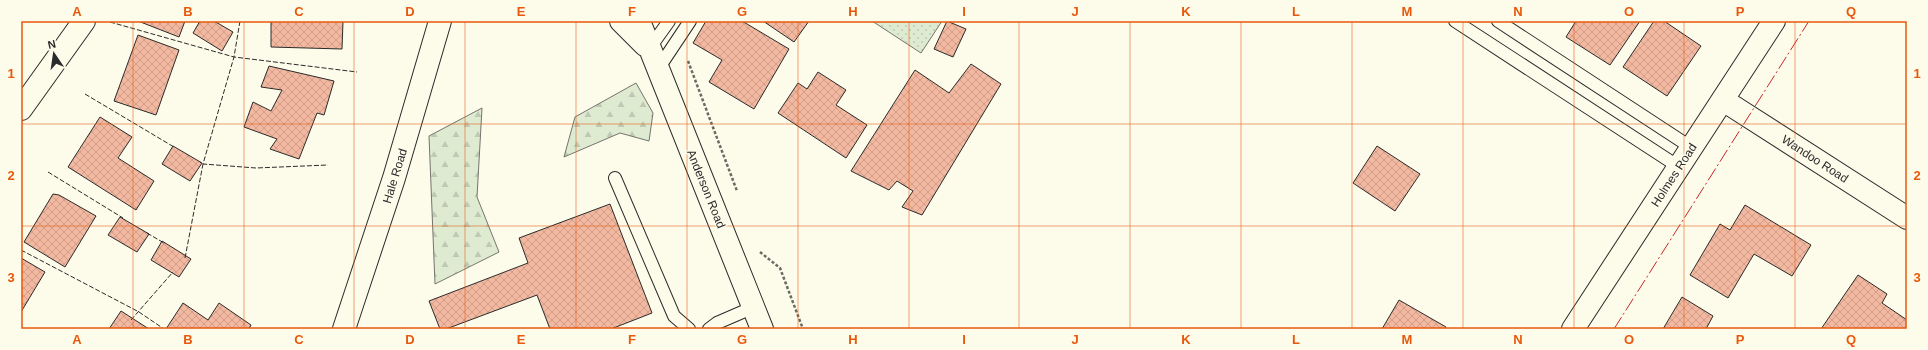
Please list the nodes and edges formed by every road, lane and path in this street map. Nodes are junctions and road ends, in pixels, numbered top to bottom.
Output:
1 (84, 21) edge
2 (440, 21) edge
3 (621, 21) edge
4 (639, 21) edge
5 (669, 21) edge
6 (690, 21) edge
7 (1455, 21) edge
8 (1498, 21) edge
9 (1774, 21) edge
10 (678, 39) junction
11 (649, 48) junction
12 (658, 69) junction
13 (1723, 100) junction
14 (21, 109) edge
15 (1692, 148) junction
16 (1679, 167) junction
17 (614, 178) dead end
18 (739, 198) dead end
19 (1907, 218) edge
20 (758, 250) dead end
21 (754, 307) junction
22 (344, 329) edge
23 (689, 329) edge
24 (709, 329) edge
25 (762, 329) edge
26 (803, 329) edge
27 (1573, 329) edge

1 - 14 street
2 - 22 street, Hale Road
3 - 11 street, Anderson Road
4 - 11 street, Anderson Road
5 - 11 lane
6 - 10 lane
7 - 16 lane
8 - 15 lane
9 - 13 street, Holmes Road
10 - 12 lane
10 - 18 path
11 - 12 street, Anderson Road
12 - 21 street, Anderson Road
13 - 15 street, Holmes Road
13 - 19 street, Wandoo Road
15 - 16 street, Holmes Road
16 - 27 street, Holmes Road
17 - 23 lane
20 - 26 path
21 - 24 lane
21 - 25 street, Anderson Road

